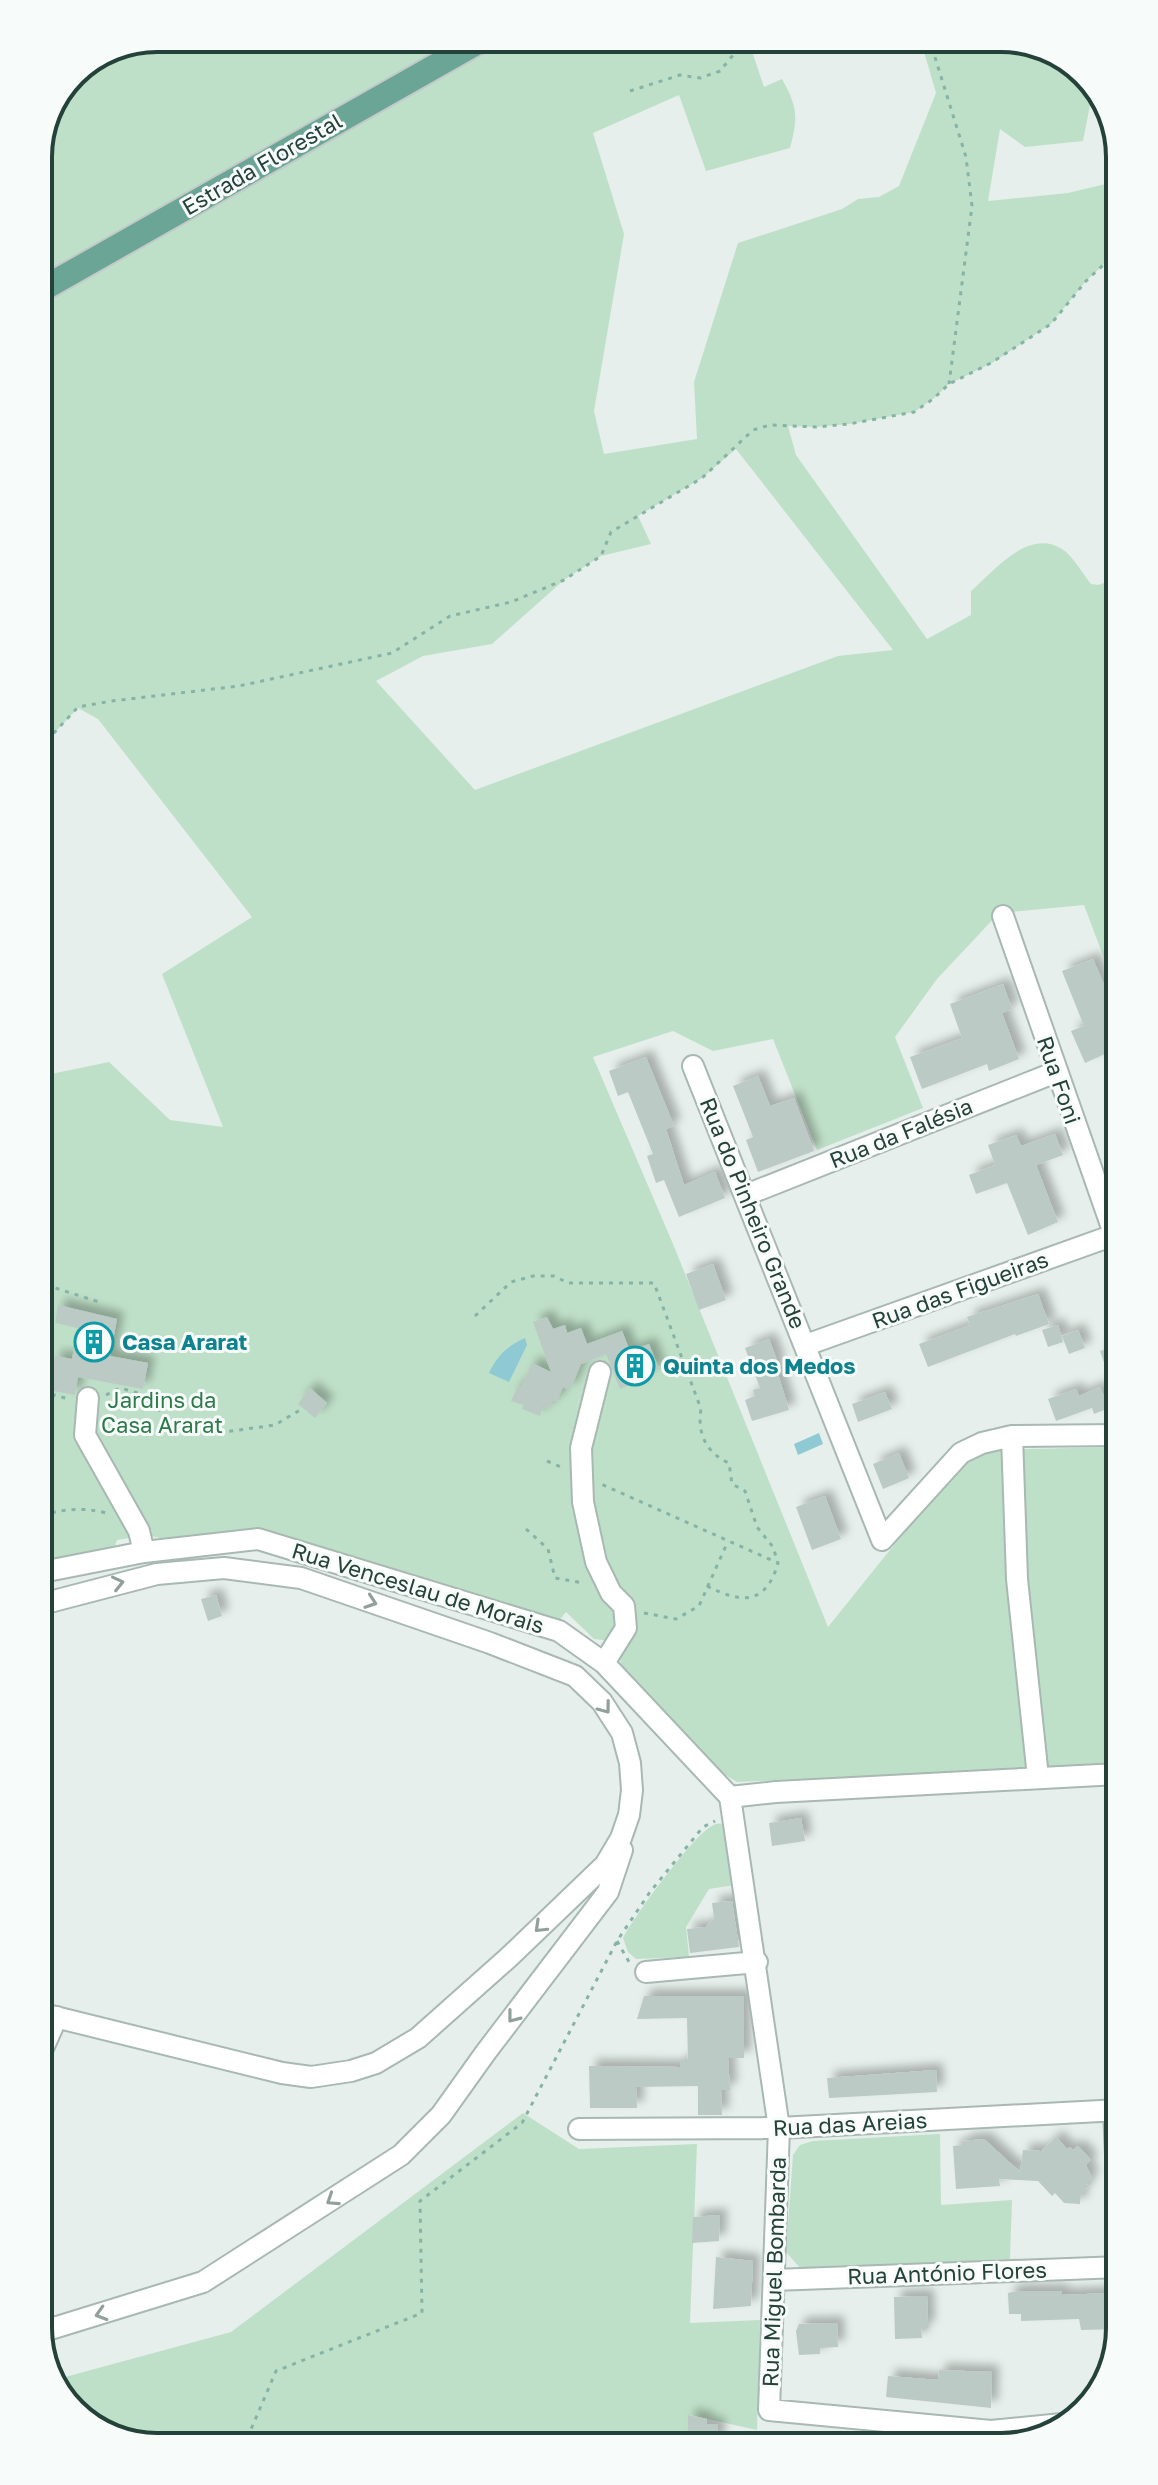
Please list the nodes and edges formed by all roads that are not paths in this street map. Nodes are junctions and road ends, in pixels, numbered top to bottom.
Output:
1 (460, 52) edge
2 (52, 284) edge
3 (1003, 916) dead end
4 (693, 1066) dead end
5 (1056, 1072) junction
6 (746, 1195) junction
7 (1106, 1211) edge
8 (1106, 1242) edge
9 (806, 1345) junction
10 (600, 1372) dead end
11 (88, 1401) road end
12 (1106, 1435) edge
13 (1012, 1436) junction
14 (144, 1552) junction
15 (52, 1570) edge
16 (52, 1601) edge
17 (604, 1663) junction
18 (1106, 1774) edge
19 (1038, 1777) junction
20 (731, 1804) junction
21 (622, 1834) junction
22 (757, 1962) junction
23 (646, 1972) road end
24 (52, 2016) edge
25 (1106, 2111) edge
26 (779, 2128) junction
27 (579, 2129) dead end
28 (1106, 2268) edge
29 (774, 2280) junction
30 (52, 2329) edge
31 (1035, 2427) edge

1 - 2 main road, Estrada Florestal
3 - 5 street, Rua Foni
4 - 6 street, Rua do Pinheiro Grande
5 - 6 street, Rua da Falésia
5 - 7 street, Rua Foni
6 - 9 street, Rua do Pinheiro Grande
8 - 9 street, Rua das Figueiras
9 - 13 street, Rua do Pinheiro Grande
10 - 17 street
11 - 14 street
12 - 13 street
13 - 19 street
14 - 15 street, Rua Venceslau de Morais
14 - 17 street, Rua Venceslau de Morais
16 -> 21 street
17 - 20 street, Rua Venceslau de Morais
18 - 19 street
19 - 20 street
20 - 22 street
21 -> 24 street
21 -> 30 street
22 - 23 street
22 - 26 street
25 - 26 street, Rua das Areias
26 - 27 street, Rua das Areias
26 - 29 street, Rua Miguel Bombarda
28 - 29 street, Rua António Flores
29 - 31 street, Rua Miguel Bombarda

